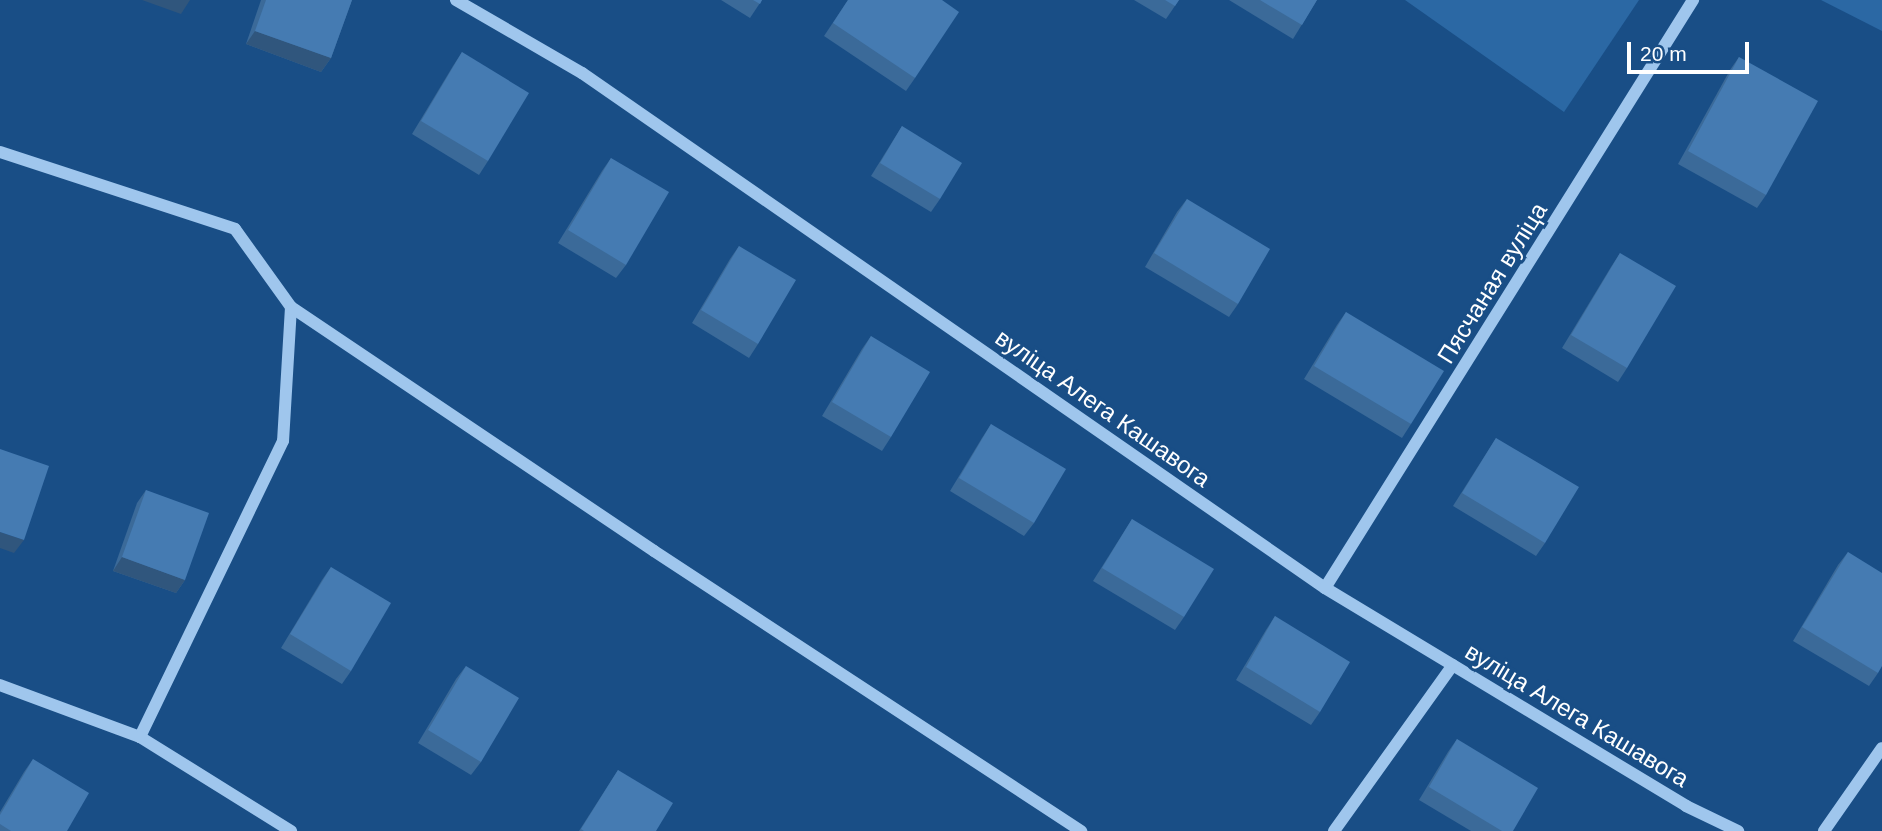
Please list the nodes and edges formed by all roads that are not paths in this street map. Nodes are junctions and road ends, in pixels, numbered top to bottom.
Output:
1 (456, 0) edge
2 (1693, 0) edge
3 (0, 152) edge
4 (291, 307) junction
5 (1325, 588) junction
6 (1453, 665) junction
7 (0, 685) edge
8 (141, 737) junction
9 (1882, 748) edge
10 (290, 831) edge
11 (1081, 831) edge
12 (1334, 831) edge
13 (1738, 831) edge
14 (1825, 831) edge

1 - 5 street, вуліца Алега Кашавога
2 - 5 street, Пясчаная вуліца
3 - 4 street
4 - 8 street
4 - 11 street
5 - 6 street, вуліца Алега Кашавога
6 - 12 street
6 - 13 street, вуліца Алега Кашавога
7 - 8 street
8 - 10 street
9 - 14 street

